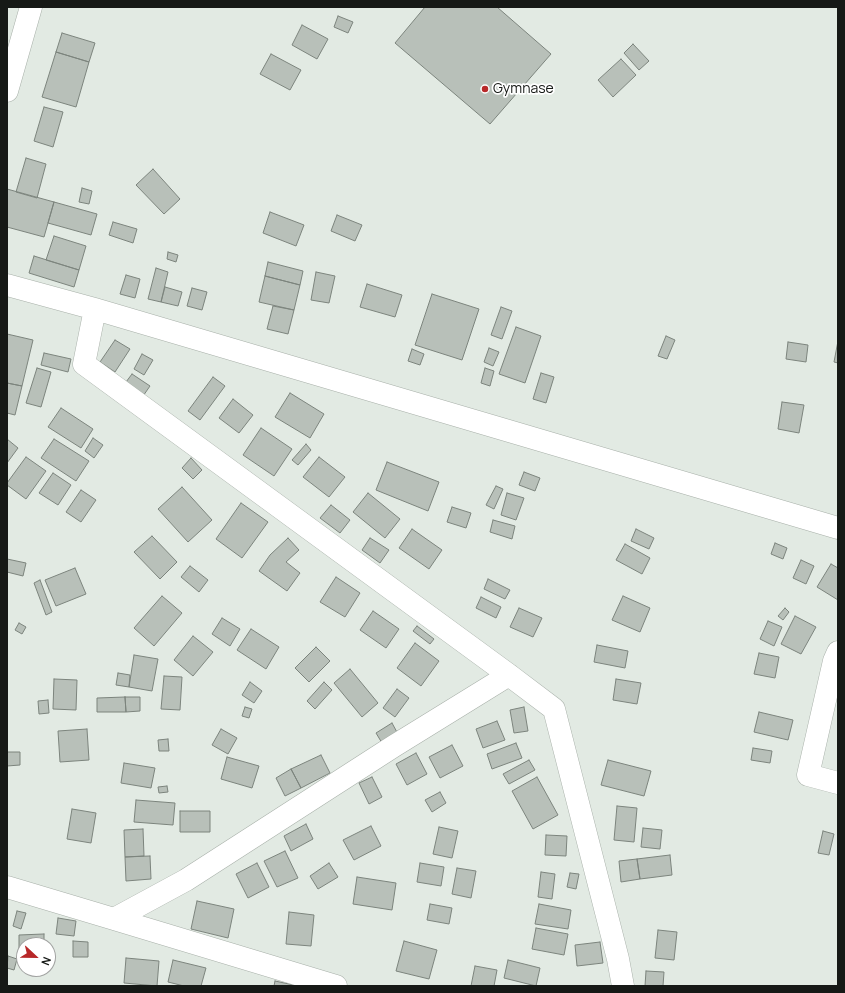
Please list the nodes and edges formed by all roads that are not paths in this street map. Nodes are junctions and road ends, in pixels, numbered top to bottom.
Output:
1 (31, 7) edge
2 (7, 91) edge
3 (7, 285) edge
4 (95, 310) junction
5 (838, 528) edge
6 (838, 652) edge
7 (509, 675) junction
8 (838, 783) edge
9 (7, 887) edge
10 (114, 919) junction
11 (336, 986) edge
12 (624, 986) edge

1 - 2 street
3 - 4 street
4 - 5 street
4 - 7 street
6 - 8 street
7 - 10 street
7 - 12 street
9 - 10 street
10 - 11 street

